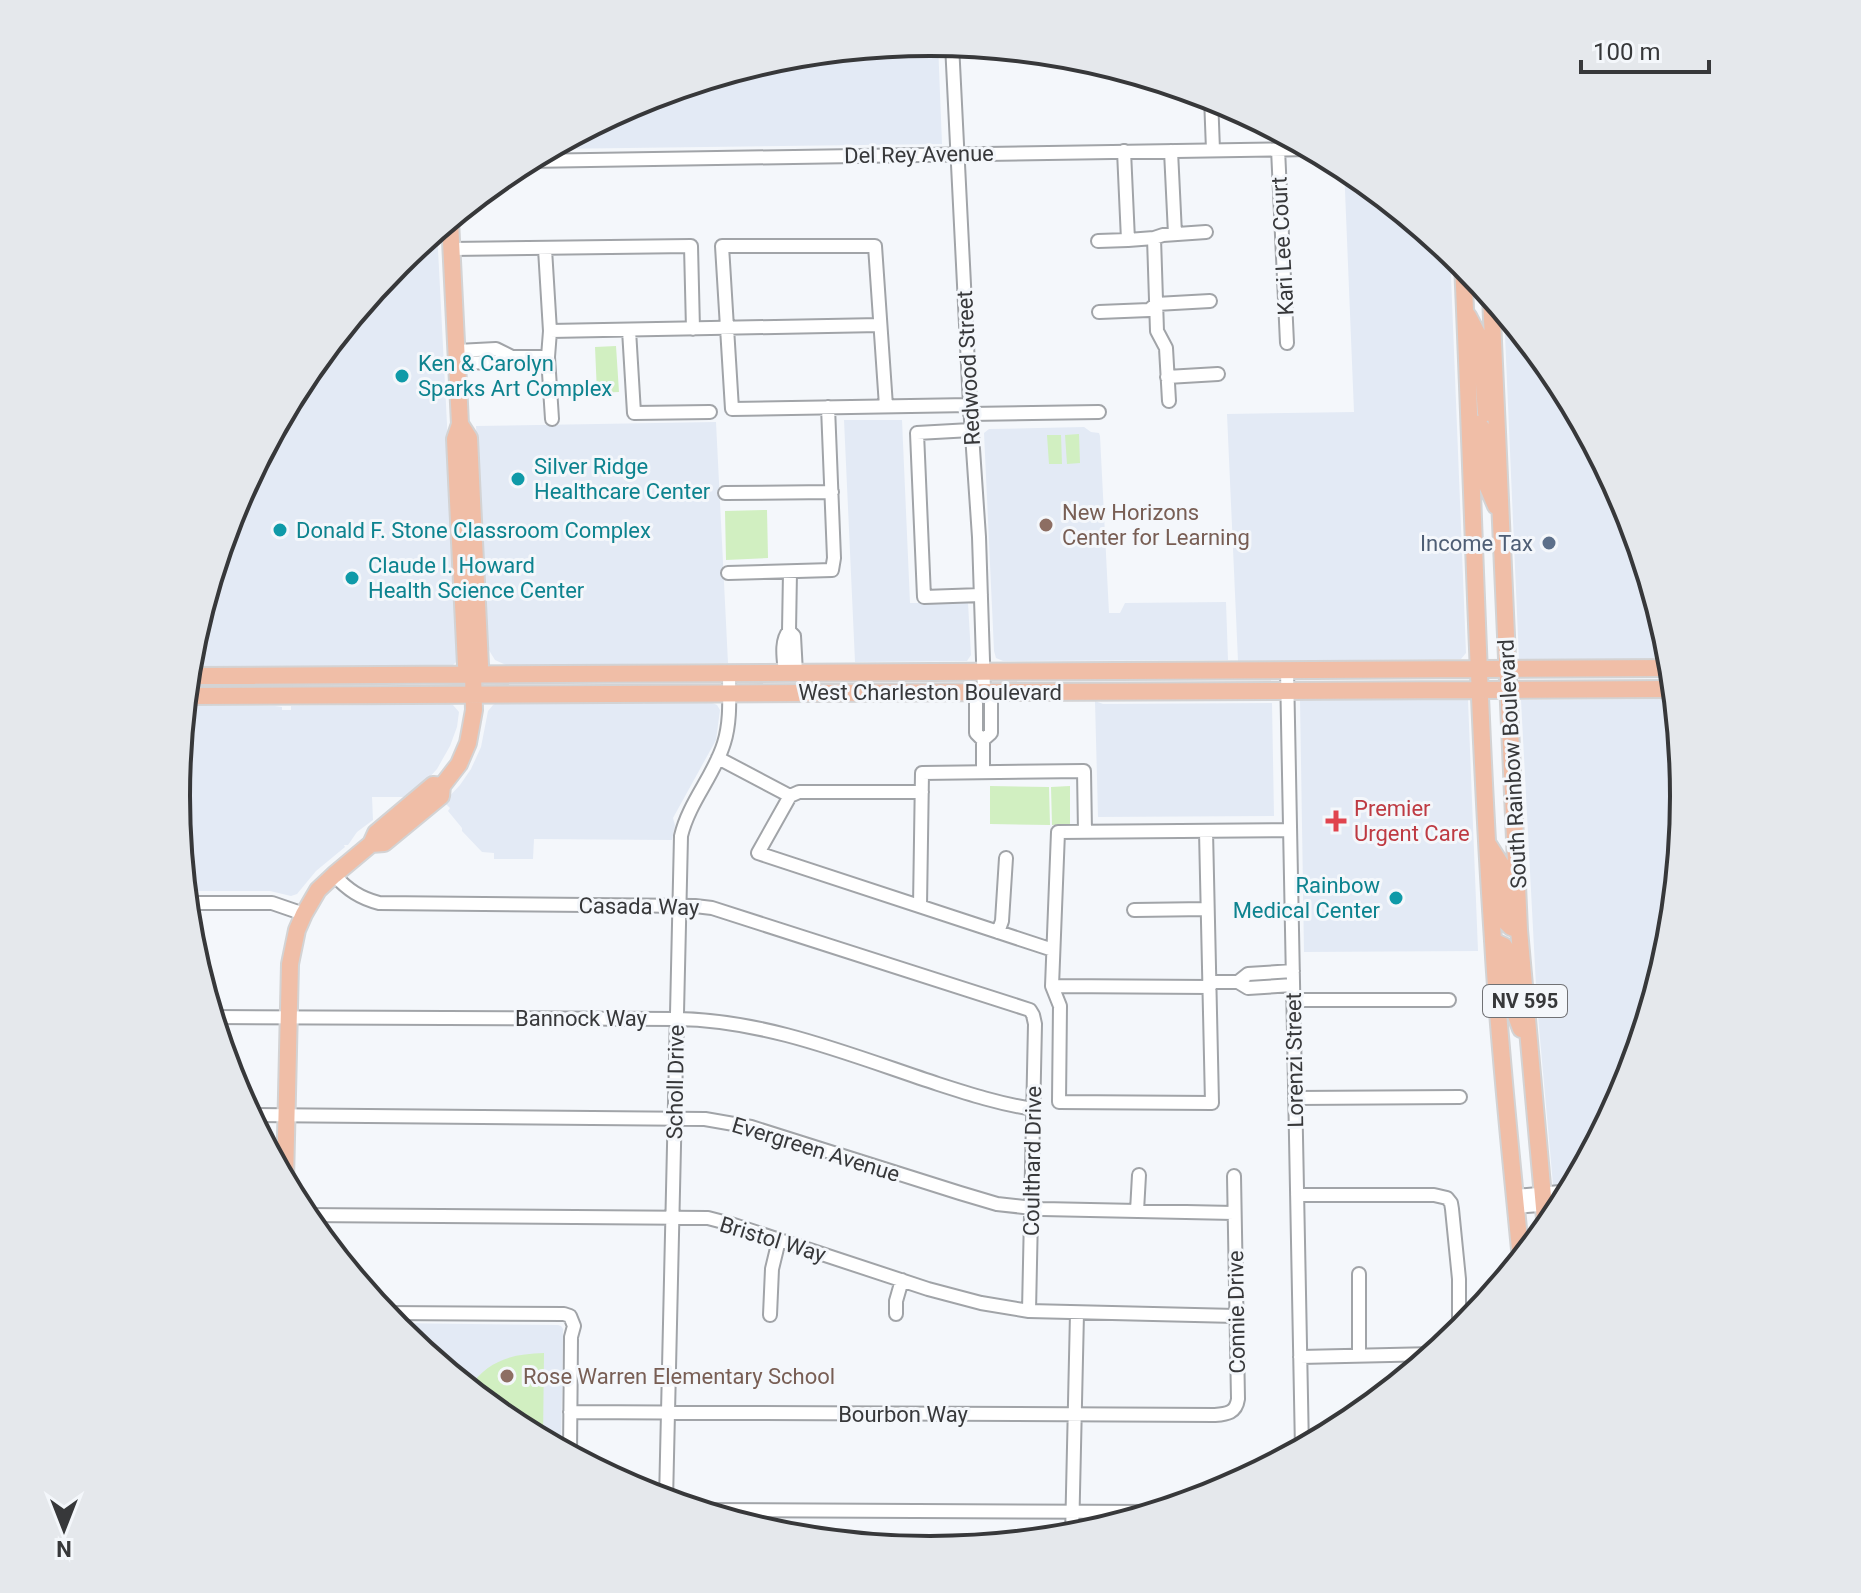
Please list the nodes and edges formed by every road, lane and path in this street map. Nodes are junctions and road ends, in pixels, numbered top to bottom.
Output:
1 (952, 57) edge
2 (1212, 111) edge
3 (1278, 149) junction
4 (1290, 149) edge
5 (1213, 150) junction
6 (1124, 151) junction
7 (1171, 151) junction
8 (956, 154) junction
9 (551, 161) edge
10 (1206, 232) dead end
11 (450, 233) edge
12 (1175, 234) junction
13 (1154, 238) junction
14 (1128, 240) junction
15 (1098, 241) dead end
16 (451, 249) junction
17 (545, 249) junction
18 (1464, 284) edge
19 (1210, 301) dead end
20 (1156, 304) junction
21 (1466, 311) junction
22 (1099, 312) dead end
23 (1492, 314) edge
24 (880, 325) junction
25 (727, 328) junction
26 (693, 329) junction
27 (629, 330) junction
28 (550, 331) junction
29 (1287, 343) dead end
30 (457, 357) junction
31 (548, 357) junction
32 (1218, 374) dead end
33 (1167, 377) junction
34 (1169, 401) dead end
35 (886, 406) junction
36 (828, 407) junction
37 (970, 409) junction
38 (710, 412) dead end
39 (1099, 412) dead end
40 (552, 419) dead end
41 (1470, 422) junction
42 (1497, 427) junction
43 (971, 430) junction
44 (462, 462) junction
45 (832, 492) junction
46 (725, 493) dead end
47 (458, 509) junction
48 (1501, 519) junction
49 (474, 566) junction
50 (790, 572) junction
51 (728, 573) dead end
52 (981, 595) junction
53 (1507, 668) junction
54 (1660, 668) edge
55 (1479, 669) junction
56 (1287, 670) junction
57 (984, 672) junction
58 (729, 673) junction
59 (790, 673) junction
60 (673, 674) junction
61 (473, 675) junction
62 (200, 676) edge
63 (1480, 689) junction
64 (1509, 689) junction
65 (1663, 689) edge
66 (1287, 690) junction
67 (984, 691) junction
68 (635, 693) junction
69 (729, 693) junction
70 (474, 694) junction
71 (197, 696) edge
72 (718, 758) junction
73 (983, 772) junction
74 (442, 786) junction
75 (922, 792) junction
76 (790, 796) junction
77 (419, 797) junction
78 (1290, 830) junction
79 (1206, 831) junction
80 (1085, 832) junction
81 (393, 836) junction
82 (371, 844) junction
83 (1487, 844) junction
84 (1006, 858) dead end
85 (334, 875) junction
86 (198, 903) edge
87 (679, 905) junction
88 (920, 906) junction
89 (1207, 909) junction
90 (1134, 910) dead end
91 (304, 914) junction
92 (1519, 930) junction
93 (998, 932) junction
94 (1493, 941) junction
95 (1053, 950) junction
96 (1293, 971) junction
97 (1238, 982) junction
98 (1210, 985) junction
99 (1293, 985) junction
100 (1052, 986) junction
101 (1293, 1000) junction
102 (1449, 1000) dead end
103 (1032, 1013) joint
104 (289, 1016) junction
105 (224, 1017) edge
106 (677, 1019) junction
107 (1529, 1049) junction
108 (1460, 1097) dead end
109 (1295, 1098) junction
110 (1033, 1109) junction
111 (262, 1115) edge
112 (286, 1116) junction
113 (675, 1118) junction
114 (285, 1160) edge
115 (1139, 1175) dead end
116 (1234, 1176) dead end
117 (1297, 1195) junction
118 (1553, 1196) edge
119 (1544, 1199) junction
120 (1551, 1200) edge
121 (1516, 1201) junction
122 (1031, 1209) junction
123 (1545, 1210) edge
124 (1137, 1211) junction
125 (1234, 1213) junction
126 (320, 1215) edge
127 (673, 1217) junction
128 (779, 1240) junction
129 (1520, 1244) edge
130 (1359, 1274) dead end
131 (902, 1280) junction
132 (1029, 1311) junction
133 (400, 1313) edge
134 (1077, 1313) junction
135 (896, 1314) dead end
136 (770, 1315) dead end
137 (1459, 1315) edge
138 (1236, 1316) junction
139 (1417, 1354) edge
140 (1359, 1355) junction
141 (1300, 1357) junction
142 (1235, 1409) joint
143 (570, 1412) junction
144 (668, 1412) junction
145 (1075, 1414) junction
146 (1302, 1438) edge
147 (570, 1443) edge
148 (666, 1488) edge
149 (733, 1510) edge
150 (1073, 1512) junction
151 (1122, 1512) edge
152 (1073, 1523) edge

1 - 8 street, Redwood Street
2 - 5 street
3 - 4 street, Del Rey Avenue
3 - 5 street, Del Rey Avenue
3 - 29 street, Kari Lee Court
5 - 7 street, Del Rey Avenue
6 - 7 street, Del Rey Avenue
6 - 8 street, Del Rey Avenue
6 - 14 street
7 - 12 street
8 - 9 street, Del Rey Avenue
8 - 37 street, Redwood Street
10 - 12 street
11 - 16 main road
12 - 13 street
13 - 14 street
13 - 20 street
14 - 15 street
16 - 17 street
16 - 30 main road
17 - 26 street
17 - 28 street
18 - 21 main road, South Rainbow Boulevard / NV 595
19 - 20 street
20 - 22 street
20 - 33 street
21 - 41 main road, South Rainbow Boulevard / NV 595
21 - 42 main road
23 - 42 main road, South Rainbow Boulevard / NV 595
24 - 25 street
24 - 25 street
24 - 35 street
25 - 26 street
25 - 36 street
26 - 27 street
27 - 28 street
27 - 38 street
28 - 31 street
30 - 31 street
30 - 44 main road
31 - 40 street
32 - 33 street
33 - 34 street
35 - 36 street
35 - 37 street
36 - 45 street
37 - 39 street
37 - 43 street, Redwood Street
41 - 48 main road
41 - 55 main road, South Rainbow Boulevard / NV 595
42 - 48 main road, South Rainbow Boulevard / NV 595
43 - 52 street, Redwood Street
43 - 52 street
44 - 47 main road
44 - 49 main road
45 - 46 street
45 - 50 street
47 - 49 main road
47 - 61 main road
48 - 53 main road, South Rainbow Boulevard / NV 595
49 - 61 main road
50 - 51 street
50 - 59 street
52 - 57 street, Redwood Street
53 - 54 main road, West Charleston Boulevard
53 - 55 main road, West Charleston Boulevard
53 - 64 main road, South Rainbow Boulevard / NV 595
55 - 56 main road, West Charleston Boulevard
55 - 63 main road, South Rainbow Boulevard / NV 595
56 - 57 main road, West Charleston Boulevard
56 - 66 street, Lorenzi Street
57 - 59 main road, West Charleston Boulevard
57 - 67 street, Redwood Street
58 - 59 main road, West Charleston Boulevard
58 - 60 main road, West Charleston Boulevard
58 - 69 street, Scholl Drive
60 - 61 main road, West Charleston Boulevard
60 - 68 main road
61 - 62 main road, West Charleston Boulevard
61 - 70 main road
63 - 64 main road, West Charleston Boulevard
63 - 66 main road, West Charleston Boulevard
63 - 83 main road, South Rainbow Boulevard / NV 595
64 - 65 main road, West Charleston Boulevard
64 - 92 main road, South Rainbow Boulevard / NV 595
66 - 67 main road, West Charleston Boulevard
66 - 78 street, Lorenzi Street
67 - 69 main road, West Charleston Boulevard
67 - 73 street, Redwood Street
68 - 69 main road, West Charleston Boulevard
68 - 70 main road, West Charleston Boulevard
69 - 72 street, Scholl Drive
70 - 71 main road, West Charleston Boulevard
70 - 74 main road
72 - 76 street
72 - 87 street, Scholl Drive
73 - 75 street
73 - 80 street
74 - 77 main road
74 - 81 main road
75 - 76 street
75 - 88 street
76 - 88 street
77 - 81 main road
77 - 82 main road
78 - 79 street
78 - 96 street, Lorenzi Street
79 - 80 street
79 - 89 street
80 - 95 street
81 - 82 main road
82 - 85 main road
83 - 92 main road
83 - 94 main road, South Rainbow Boulevard / NV 595
84 - 93 street
85 - 87 street, Casada Way
85 - 91 main road
86 - 91 street
87 - 103 street, Casada Way
87 - 106 street, Scholl Drive
88 - 93 street
89 - 90 street
89 - 98 street
91 - 104 main road
92 - 107 main road, South Rainbow Boulevard / NV 595
93 - 95 street
94 - 107 main road
94 - 121 main road, South Rainbow Boulevard / NV 595
95 - 100 street
96 - 97 street
96 - 99 street, Lorenzi Street
97 - 98 street
97 - 99 street
98 - 100 street
98 - 100 street
99 - 101 street, Lorenzi Street
101 - 102 street
101 - 109 street, Lorenzi Street
103 - 110 street, Coulthard Drive
104 - 105 street, Bannock Way
104 - 106 street, Bannock Way
104 - 112 main road
106 - 110 street, Bannock Way
106 - 113 street, Scholl Drive
107 - 119 main road, South Rainbow Boulevard / NV 595
108 - 109 street
109 - 117 street, Lorenzi Street
110 - 122 street, Coulthard Drive
111 - 112 street, Evergreen Avenue
112 - 113 street, Evergreen Avenue
112 - 114 main road
113 - 122 street, Evergreen Avenue
113 - 127 street, Scholl Drive
115 - 124 street
116 - 125 street, Connie Drive
117 - 137 street
117 - 141 street, Lorenzi Street
118 - 119 street
119 - 120 street
119 - 121 street
119 - 123 main road, South Rainbow Boulevard / NV 595
121 - 129 main road, South Rainbow Boulevard / NV 595
122 - 124 street, Evergreen Avenue
122 - 132 street, Coulthard Drive
124 - 125 street, Evergreen Avenue
125 - 138 street, Connie Drive
126 - 127 street, Bristol Way
127 - 128 street, Bristol Way
127 - 144 street, Scholl Drive
128 - 131 street, Bristol Way
128 - 136 street
130 - 140 street
131 - 132 street, Bristol Way
131 - 135 street
132 - 134 street, Bristol Way
133 - 143 street
134 - 138 street, Bristol Way
134 - 145 street
138 - 142 street, Connie Drive
139 - 140 street
140 - 141 street
141 - 146 street, Lorenzi Street
142 - 145 street, Bourbon Way
143 - 144 street, Bourbon Way
143 - 147 street
144 - 145 street, Bourbon Way
144 - 148 street, Scholl Drive
145 - 150 street
149 - 150 street
150 - 151 street
150 - 152 street

